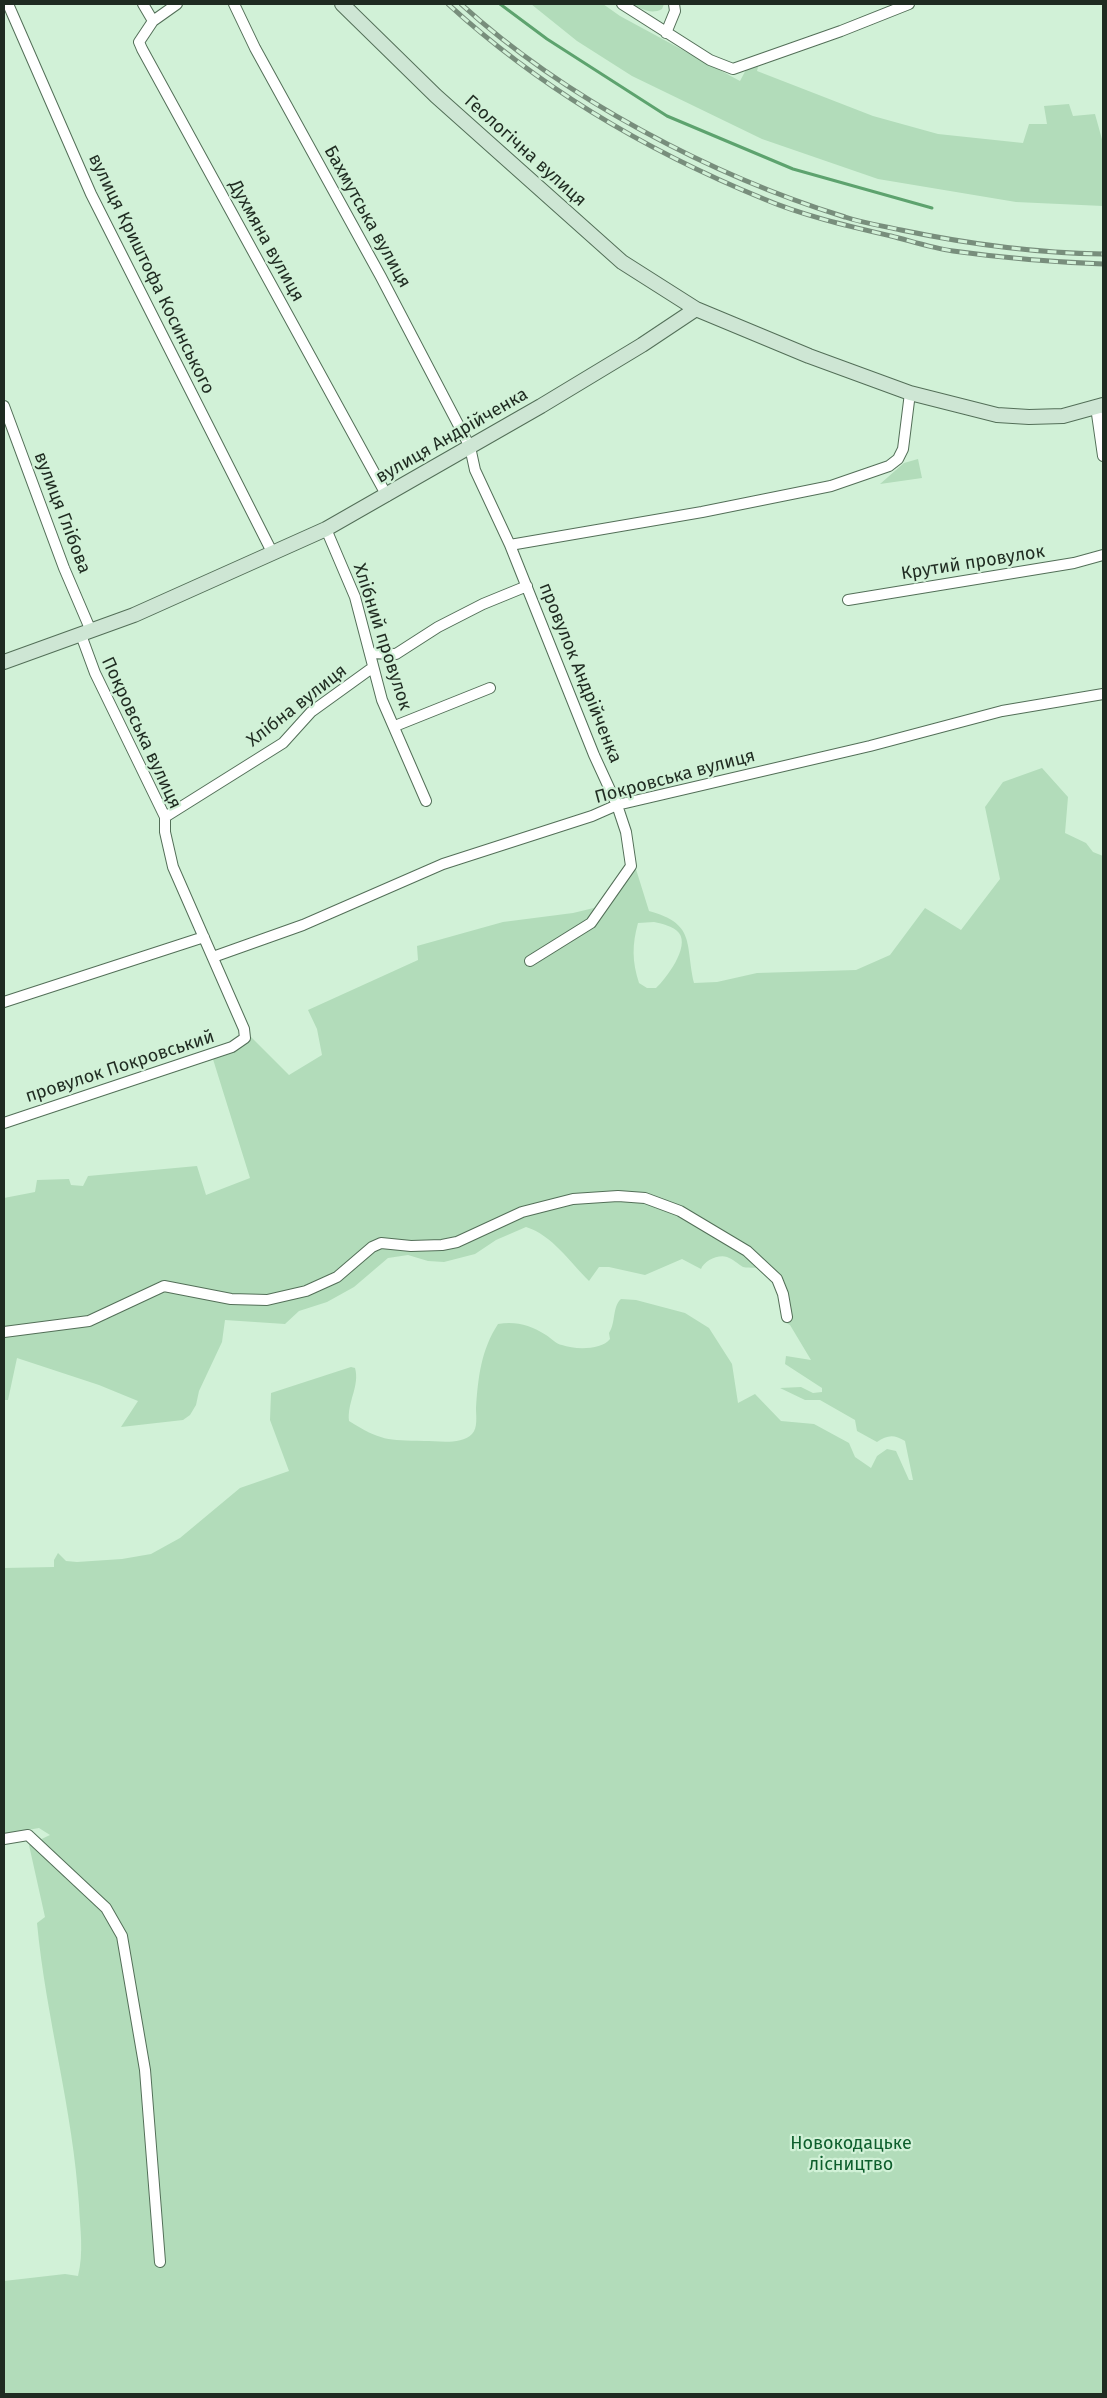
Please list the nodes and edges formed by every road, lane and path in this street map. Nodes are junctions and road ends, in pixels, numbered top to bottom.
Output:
1 (8, 4) edge
2 (143, 4) edge
3 (177, 4) edge
4 (234, 4) edge
5 (342, 4) edge
6 (622, 4) edge
7 (674, 4) edge
8 (909, 4) edge
9 (153, 21) junction
10 (666, 33) junction
11 (696, 309) junction
12 (910, 393) junction
13 (4, 406) edge
14 (1100, 406) edge
15 (470, 447) junction
16 (1103, 456) edge
17 (387, 496) junction
18 (326, 530) junction
19 (510, 545) junction
20 (273, 554) junction
21 (1103, 556) edge
22 (527, 586) junction
23 (848, 600) dead end
24 (86, 633) junction
25 (370, 653) junction
26 (4, 662) edge
27 (372, 668) junction
28 (490, 688) dead end
29 (1103, 694) edge
30 (394, 726) junction
31 (426, 801) dead end
32 (617, 806) junction
33 (165, 817) junction
34 (204, 937) junction
35 (213, 957) junction
36 (530, 961) dead end
37 (4, 1002) edge
38 (245, 1038) joint
39 (4, 1123) edge
40 (787, 1317) dead end
41 (4, 1332) edge
42 (4, 1839) edge
43 (160, 2262) dead end

1 - 20 street, вулиця Криштофа Косинського
2 - 9 street
3 - 9 street
4 - 15 street, Бахмутська вулиця
5 - 11 street, Геологічна вулиця
6 - 10 street
7 - 10 street
8 - 10 street
9 - 17 street, Духмяна вулиця
11 - 12 street
11 - 15 street, вулиця Андрійченка
12 - 14 street
12 - 19 street
13 - 24 street, вулиця Глібова
14 - 16 street
15 - 17 street, вулиця Андрійченка
15 - 19 street, провулок Андрійченка
17 - 18 street, вулиця Андрійченка
18 - 20 street, вулиця Андрійченка
18 - 25 street, Хлібний провулок
19 - 22 street, провулок Андрійченка
20 - 24 street, вулиця Андрійченка
21 - 23 street, Крутий провулок
22 - 25 street
22 - 32 street, провулок Андрійченка
24 - 26 street, вулиця Андрійченка
24 - 33 street, Покровська вулиця
25 - 27 street, Хлібний провулок
27 - 30 street, Хлібний провулок
27 - 33 street, Хлібна вулиця
28 - 30 street, Хлібний провулок
29 - 32 street, Покровська вулиця
30 - 31 street, Хлібний провулок
32 - 35 street, Покровська вулиця
32 - 36 street, провулок Андрійченка
33 - 34 street, Покровська вулиця
34 - 35 street, Покровська вулиця
34 - 37 street
35 - 38 street, Покровська вулиця
38 - 39 street, провулок Покровський
40 - 41 street
42 - 43 street

